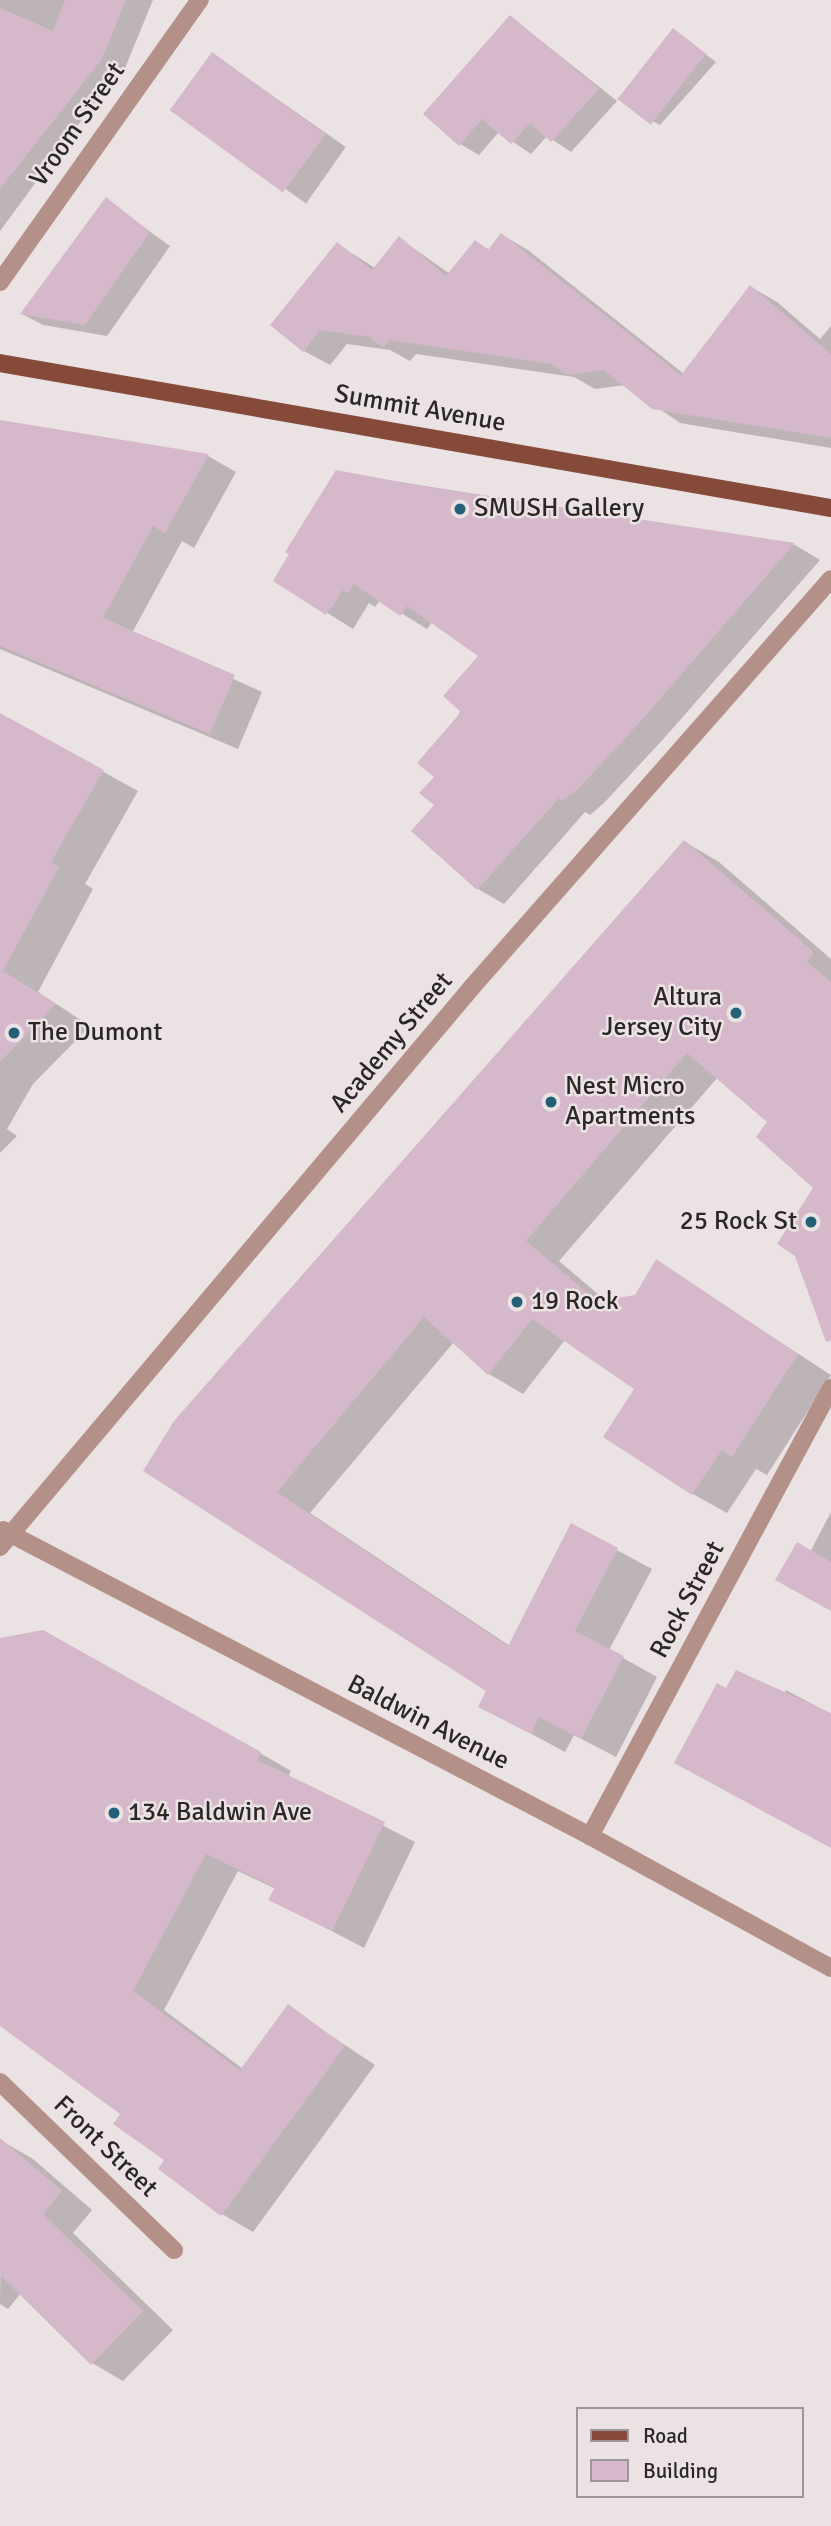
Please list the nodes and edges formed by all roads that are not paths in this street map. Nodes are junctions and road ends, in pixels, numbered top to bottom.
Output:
1 (200, 0) edge
2 (0, 282) edge
3 (0, 363) edge
4 (831, 508) edge
5 (831, 579) edge
6 (831, 1388) edge
7 (4, 1536) edge
8 (590, 1836) junction
9 (831, 1968) edge
10 (0, 2082) edge
11 (174, 2250) dead end

1 - 2 street, Vroom Street
3 - 4 main road, Summit Avenue
5 - 7 street, Academy Street
6 - 8 street, Rock Street
7 - 8 street, Baldwin Avenue
8 - 9 street, Baldwin Avenue
10 - 11 street, Front Street

